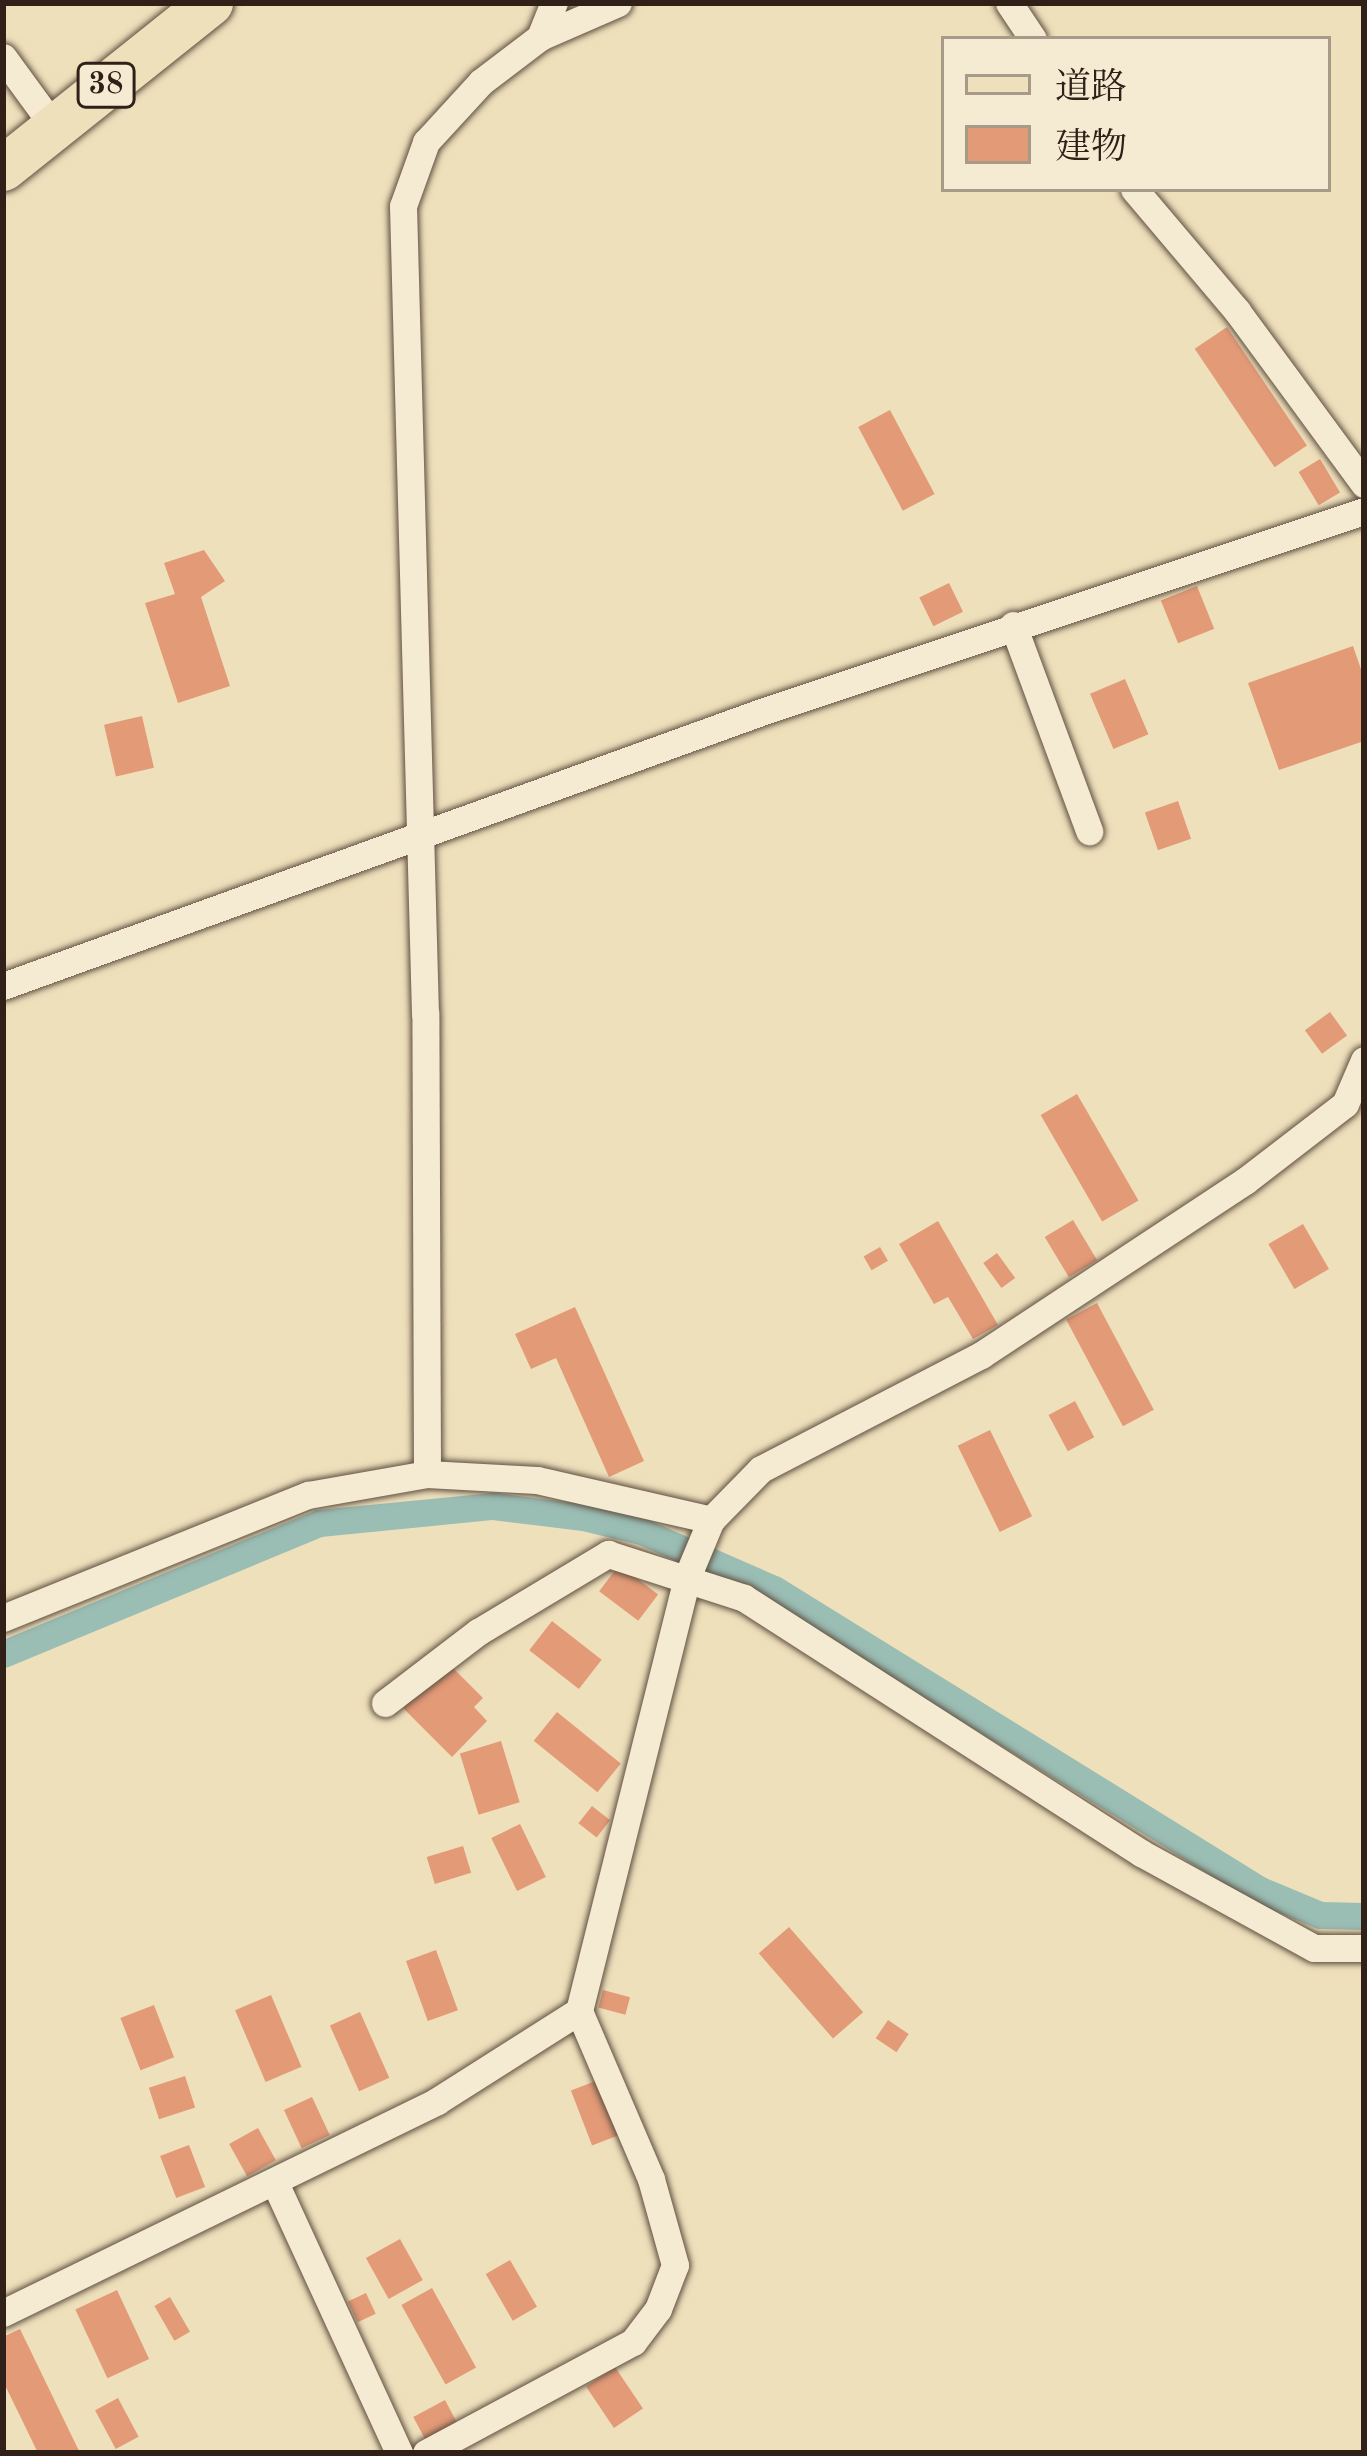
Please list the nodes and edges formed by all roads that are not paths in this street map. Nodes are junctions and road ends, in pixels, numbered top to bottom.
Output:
1 (210, 3) edge
2 (554, 3) edge
3 (618, 3) edge
4 (1009, 3) edge
5 (1031, 36) edge
6 (540, 37) junction
7 (3, 57) edge
8 (54, 127) junction
9 (3, 167) edge
10 (1137, 192) edge
11 (1364, 484) edge
12 (1364, 511) edge
13 (1013, 625) junction
14 (1089, 831) dead end
15 (420, 839) junction
16 (3, 986) edge
17 (1364, 1060) edge
18 (1355, 1102) edge
19 (427, 1474) junction
20 (711, 1520) junction
21 (688, 1575) junction
22 (3, 1618) edge
23 (385, 1703) dead end
24 (1364, 1948) edge
25 (579, 2011) junction
26 (276, 2185) junction
27 (3, 2313) edge
28 (399, 2453) edge
29 (426, 2453) edge

1 - 8 main road, 38
2 - 6 street
3 - 6 street
4 - 5 street
6 - 15 street
7 - 8 street
8 - 9 main road, 38
10 - 11 street
12 - 13 street
13 - 14 street
13 - 15 street
15 - 16 street
15 - 19 street
17 - 18 street
18 - 20 street
19 - 20 street
19 - 22 street
20 - 21 street
21 - 23 street
21 - 24 street
21 - 25 street
25 - 26 street
25 - 29 street
26 - 27 street
26 - 28 street

